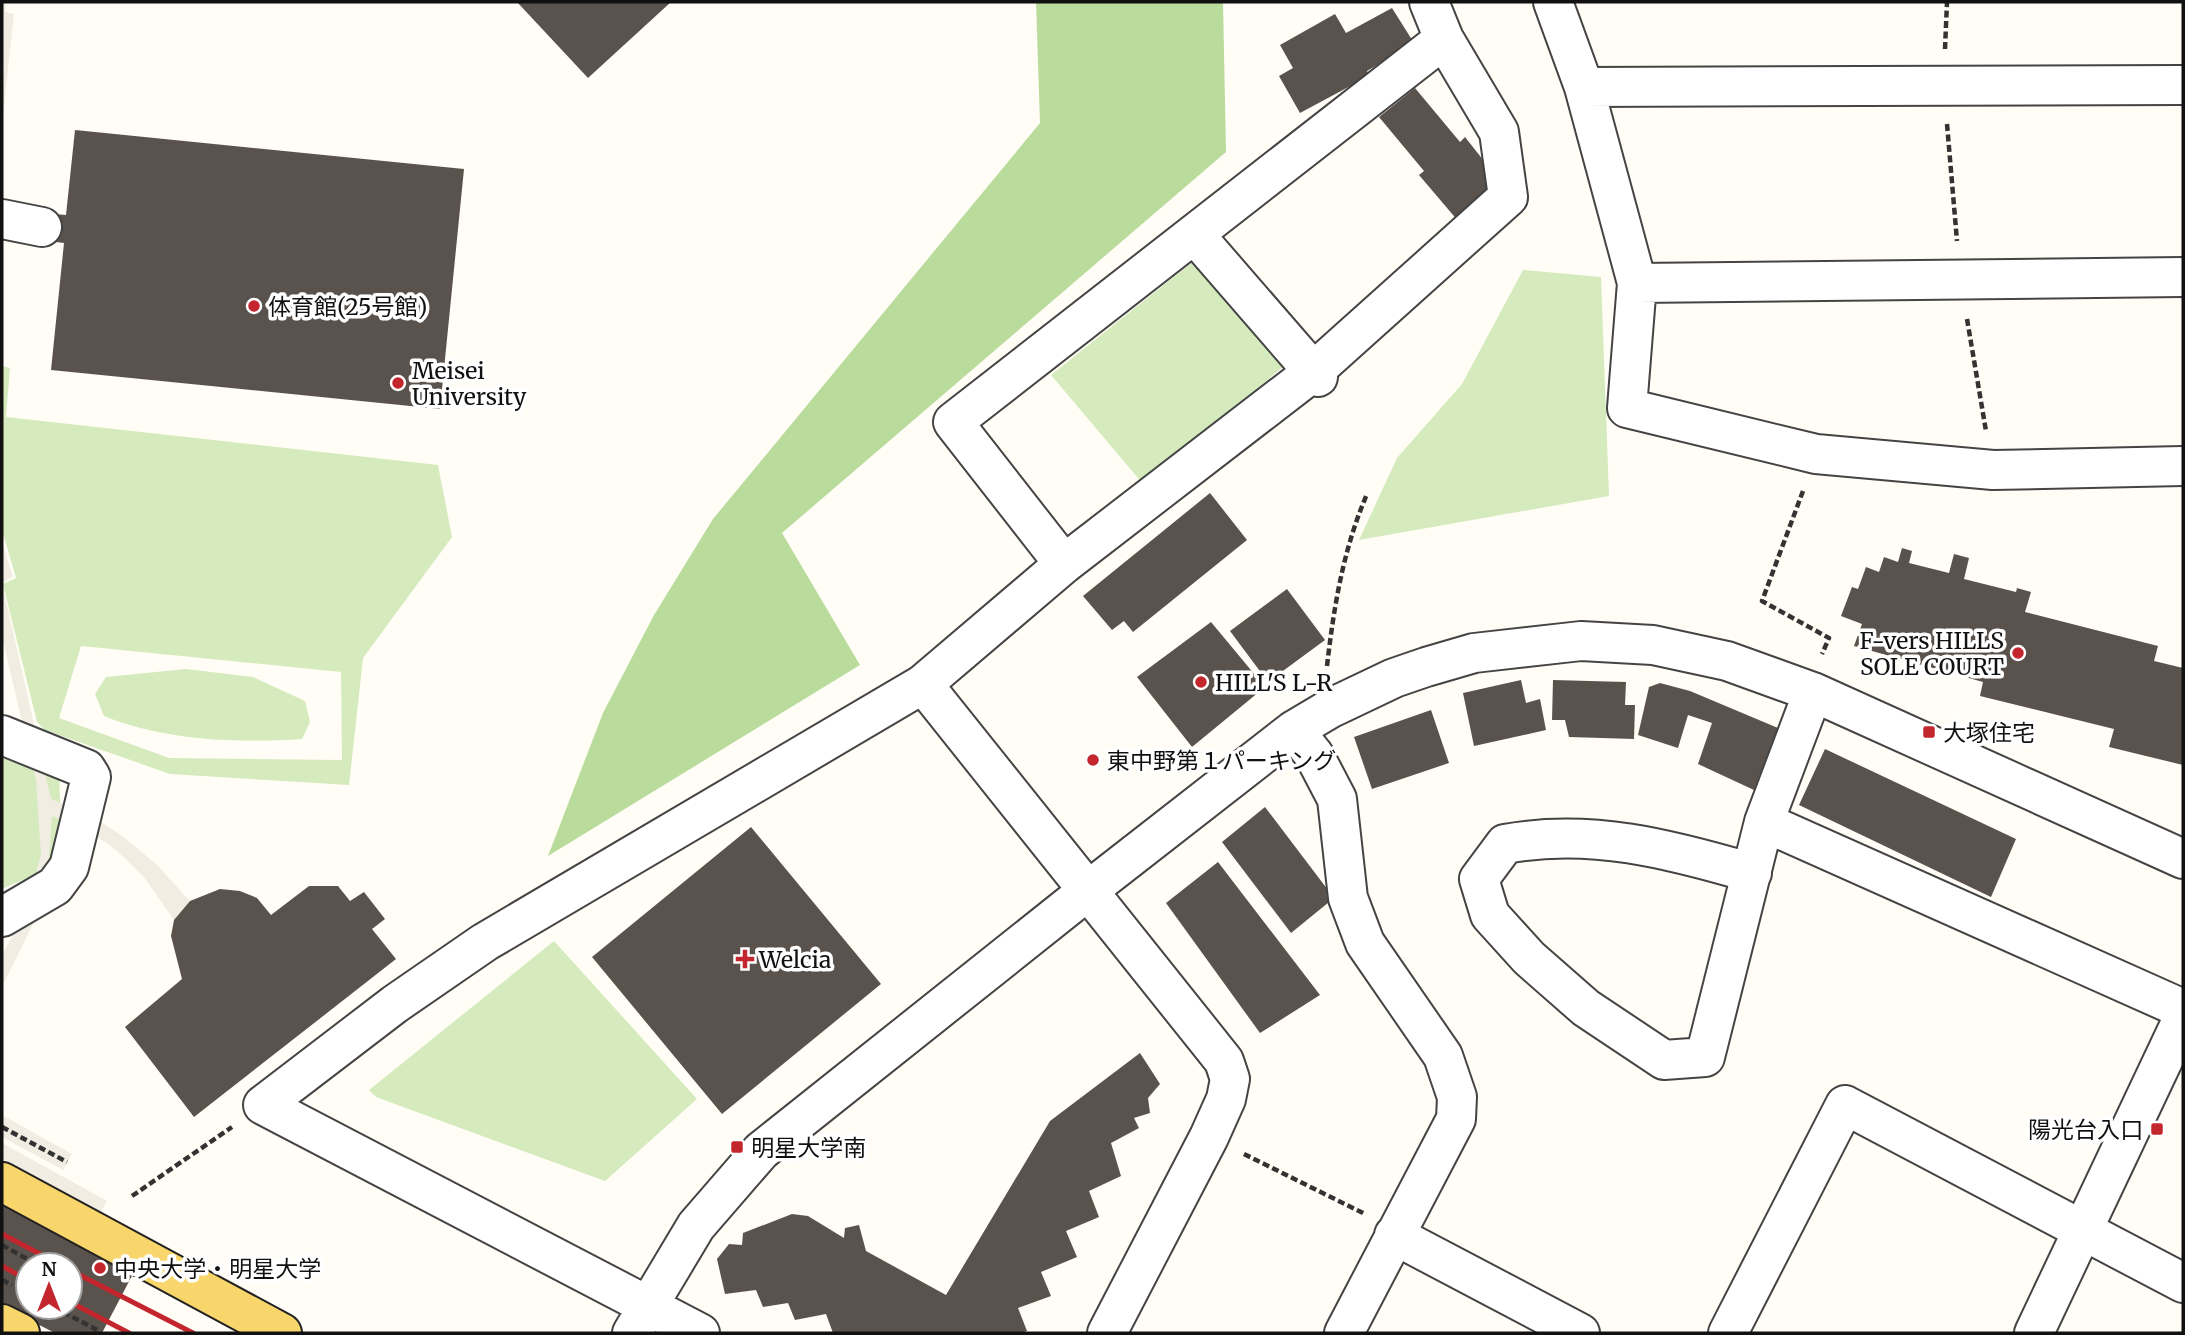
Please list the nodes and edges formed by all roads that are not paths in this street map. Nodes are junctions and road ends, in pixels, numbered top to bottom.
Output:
1 (1429, 2) edge
2 (1553, 2) edge
3 (1444, 39) junction
4 (2183, 85) edge
5 (1584, 87) junction
6 (2, 219) edge
7 (42, 227) dead end
8 (1194, 234) junction
9 (2183, 277) edge
10 (1637, 284) junction
11 (1315, 374) junction
12 (2183, 466) edge
13 (1064, 564) junction
14 (923, 684) junction
15 (1813, 692) junction
16 (1294, 730) junction
17 (2, 734) edge
18 (1763, 822) junction
19 (2183, 859) edge
20 (1752, 873) junction
21 (1090, 889) junction
22 (2, 917) edge
23 (2183, 1009) edge
24 (2183, 1018) edge
25 (2, 1182) edge
26 (2082, 1232) junction
27 (1394, 1235) junction
28 (2183, 1283) edge
29 (640, 1320) edge
30 (2, 1324) edge
31 (20, 1333) edge
32 (282, 1333) edge
33 (700, 1333) edge
34 (1107, 1333) edge
35 (1344, 1333) edge
36 (1580, 1333) edge
37 (1728, 1333) edge
38 (2034, 1333) edge

1 - 3 street
2 - 5 street
3 - 8 street
3 - 11 street
4 - 5 street
5 - 10 street
6 - 7 street
8 - 11 street
8 - 13 street
9 - 10 street
10 - 12 street
11 - 13 street
13 - 14 street
14 - 21 street
14 - 29 street
15 - 16 street
15 - 18 street
15 - 19 street
16 - 21 street
16 - 27 street
17 - 22 street
18 - 20 street
18 - 23 street
20 - 20 street
21 - 29 street
21 - 34 street
24 - 26 street
25 - 32 main road
26 - 28 street
26 - 37 street
26 - 38 street
27 - 35 street
27 - 36 street
29 - 33 street
30 - 31 main road

